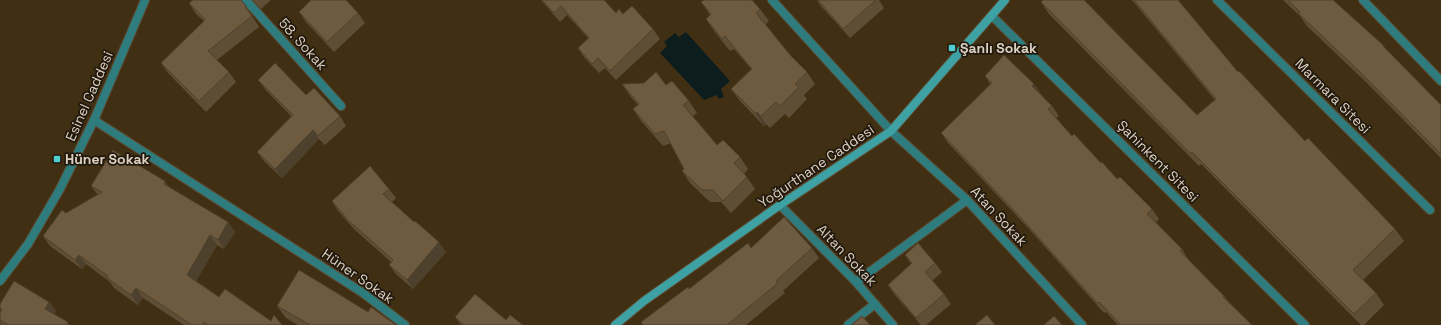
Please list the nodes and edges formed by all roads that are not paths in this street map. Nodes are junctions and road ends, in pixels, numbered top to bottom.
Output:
1 (145, 0) edge
2 (246, 0) edge
3 (772, 0) edge
4 (1005, 0) edge
5 (1217, 0) edge
6 (1363, 0) edge
7 (992, 16) junction
8 (1441, 81) edge
9 (341, 106) dead end
10 (94, 120) junction
11 (891, 131) junction
12 (966, 200) junction
13 (780, 205) junction
14 (1430, 210) dead end
15 (0, 280) edge
16 (856, 282) junction
17 (875, 304) junction
18 (405, 325) edge
19 (615, 325) edge
20 (848, 325) edge
21 (893, 325) edge
22 (1082, 325) edge
23 (1305, 325) edge

1 - 10 street, Esinel Caddesi
2 - 9 street, 58. Sokak
3 - 11 street, Atan Sokak
4 - 7 main road, Yoğurthane Caddesi
5 - 14 street, Marmara Sitesi
6 - 8 street
7 - 11 main road, Yoğurthane Caddesi
7 - 23 street, Şahinkent Sitesi
10 - 15 street, Esinel Caddesi
10 - 18 street, Hüner Sokak
11 - 12 street, Atan Sokak
11 - 13 main road, Yoğurthane Caddesi
12 - 16 street
12 - 22 street, Atan Sokak
13 - 16 street, Altan Sokak
13 - 19 main road, Yoğurthane Caddesi
16 - 17 street, Altan Sokak
17 - 20 street
17 - 21 street, Altan Sokak

